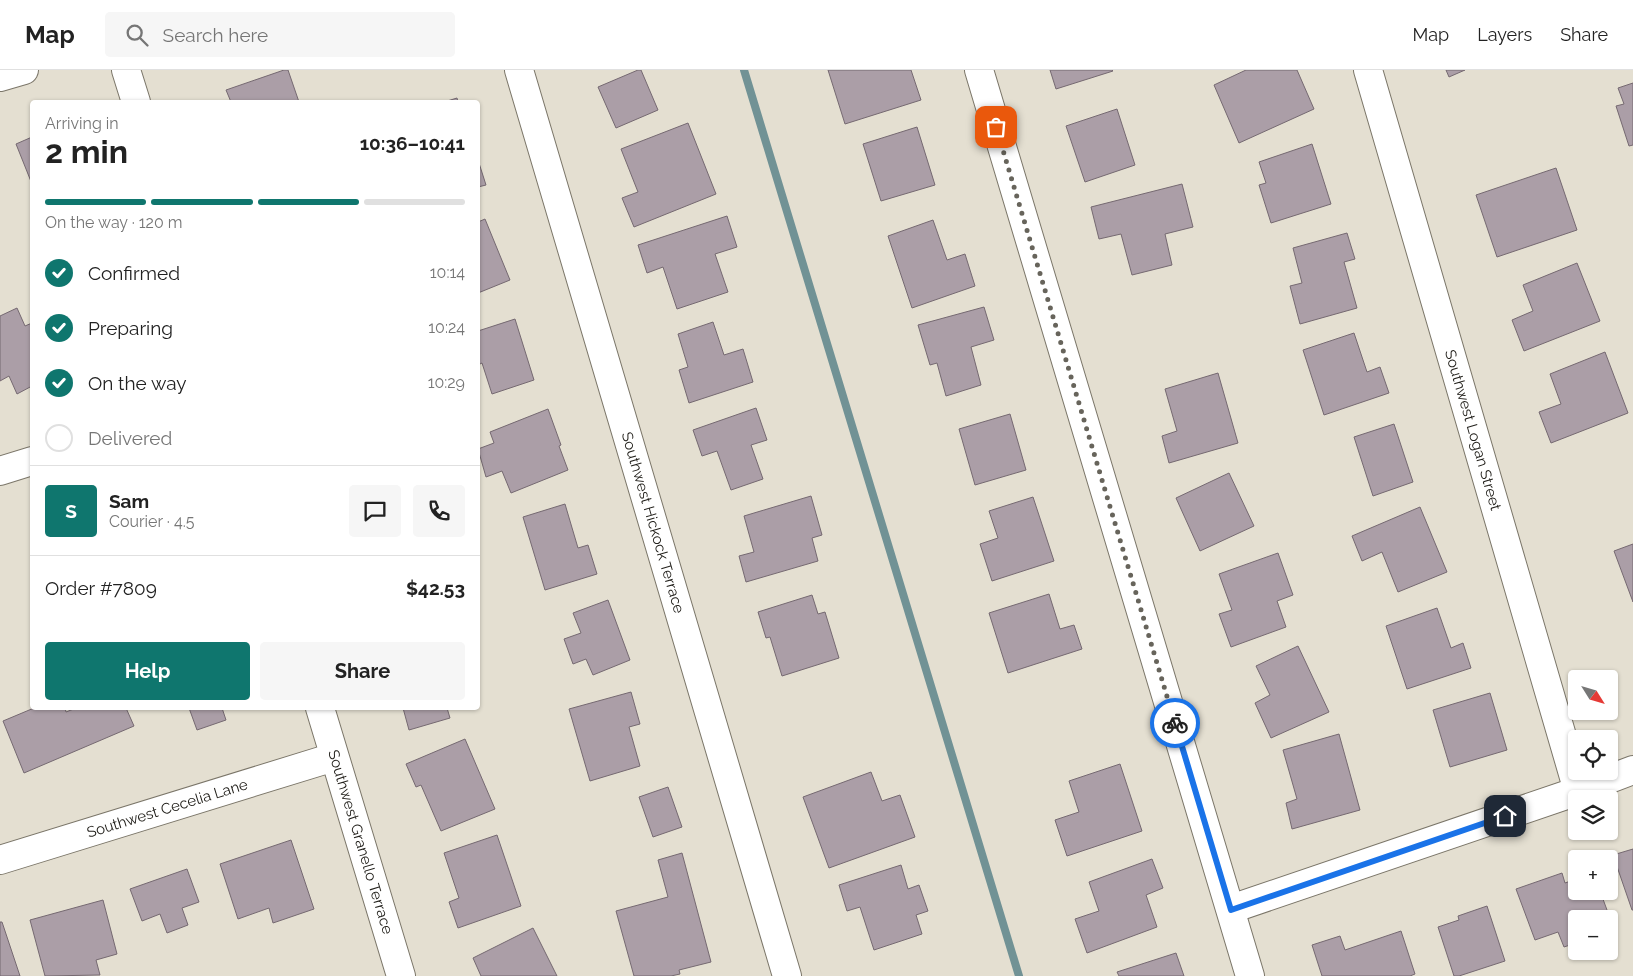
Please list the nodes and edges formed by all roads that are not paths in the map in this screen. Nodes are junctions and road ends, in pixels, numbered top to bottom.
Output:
1 (24, 70) edge
2 (126, 70) edge
3 (519, 70) edge
4 (979, 70) edge
5 (1368, 70) edge
6 (0, 78) edge
7 (135, 100) edge
8 (30, 462) edge
9 (0, 471) edge
10 (321, 710) edge
11 (334, 757) junction
12 (1633, 770) edge
13 (1578, 790) edge
14 (1581, 790) edge
15 (1568, 794) edge
16 (0, 860) edge
17 (1231, 910) junction
18 (401, 976) edge
19 (787, 976) edge
20 (1250, 976) edge

1 - 6 street
2 - 7 street
3 - 19 street, Southwest Hickock Terrace
4 - 17 street
5 - 13 street, Southwest Logan Street
8 - 9 street
10 - 11 street, Southwest Granello Terrace
11 - 16 street, Southwest Cecelia Lane
11 - 18 street, Southwest Granello Terrace
12 - 14 street
15 - 17 street
17 - 20 street

